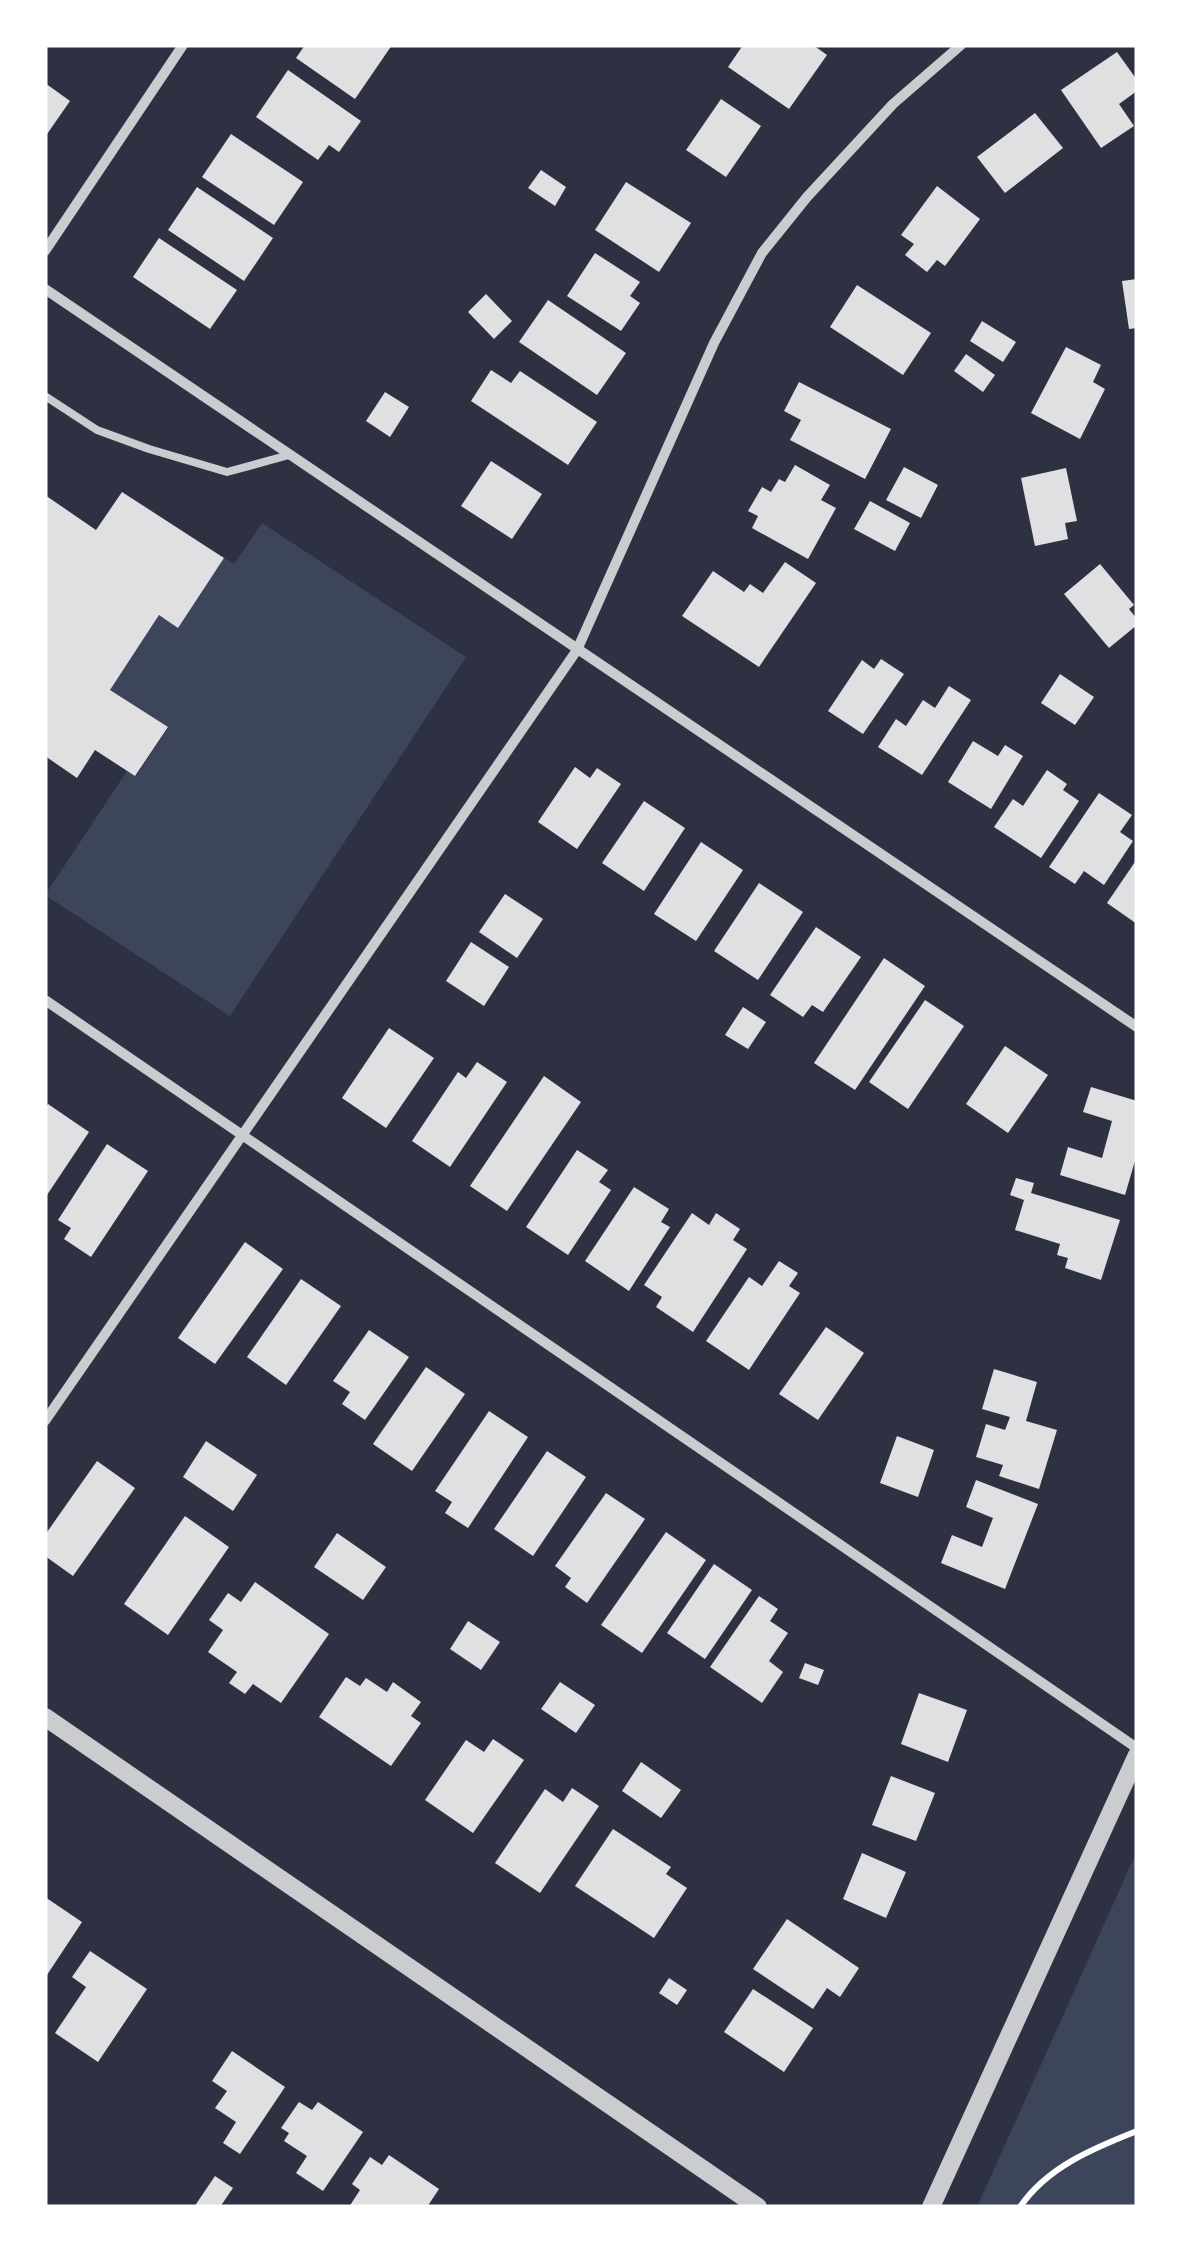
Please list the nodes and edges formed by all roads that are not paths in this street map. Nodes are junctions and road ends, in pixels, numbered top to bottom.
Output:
1 (183, 45) edge
2 (961, 45) edge
3 (45, 251) edge
4 (45, 289) edge
5 (45, 396) edge
6 (290, 455) junction
7 (577, 650) junction
8 (45, 1000) edge
9 (1137, 1027) edge
10 (242, 1136) junction
11 (45, 1422) edge
12 (45, 1717) edge
13 (1137, 1752) edge
14 (758, 2207) edge
15 (931, 2207) edge

1 - 3 street
2 - 7 street
4 - 6 street
5 - 6 lane
6 - 7 street
7 - 9 street
7 - 10 street
8 - 10 street
10 - 11 street
10 - 13 street
12 - 14 street
13 - 15 street

